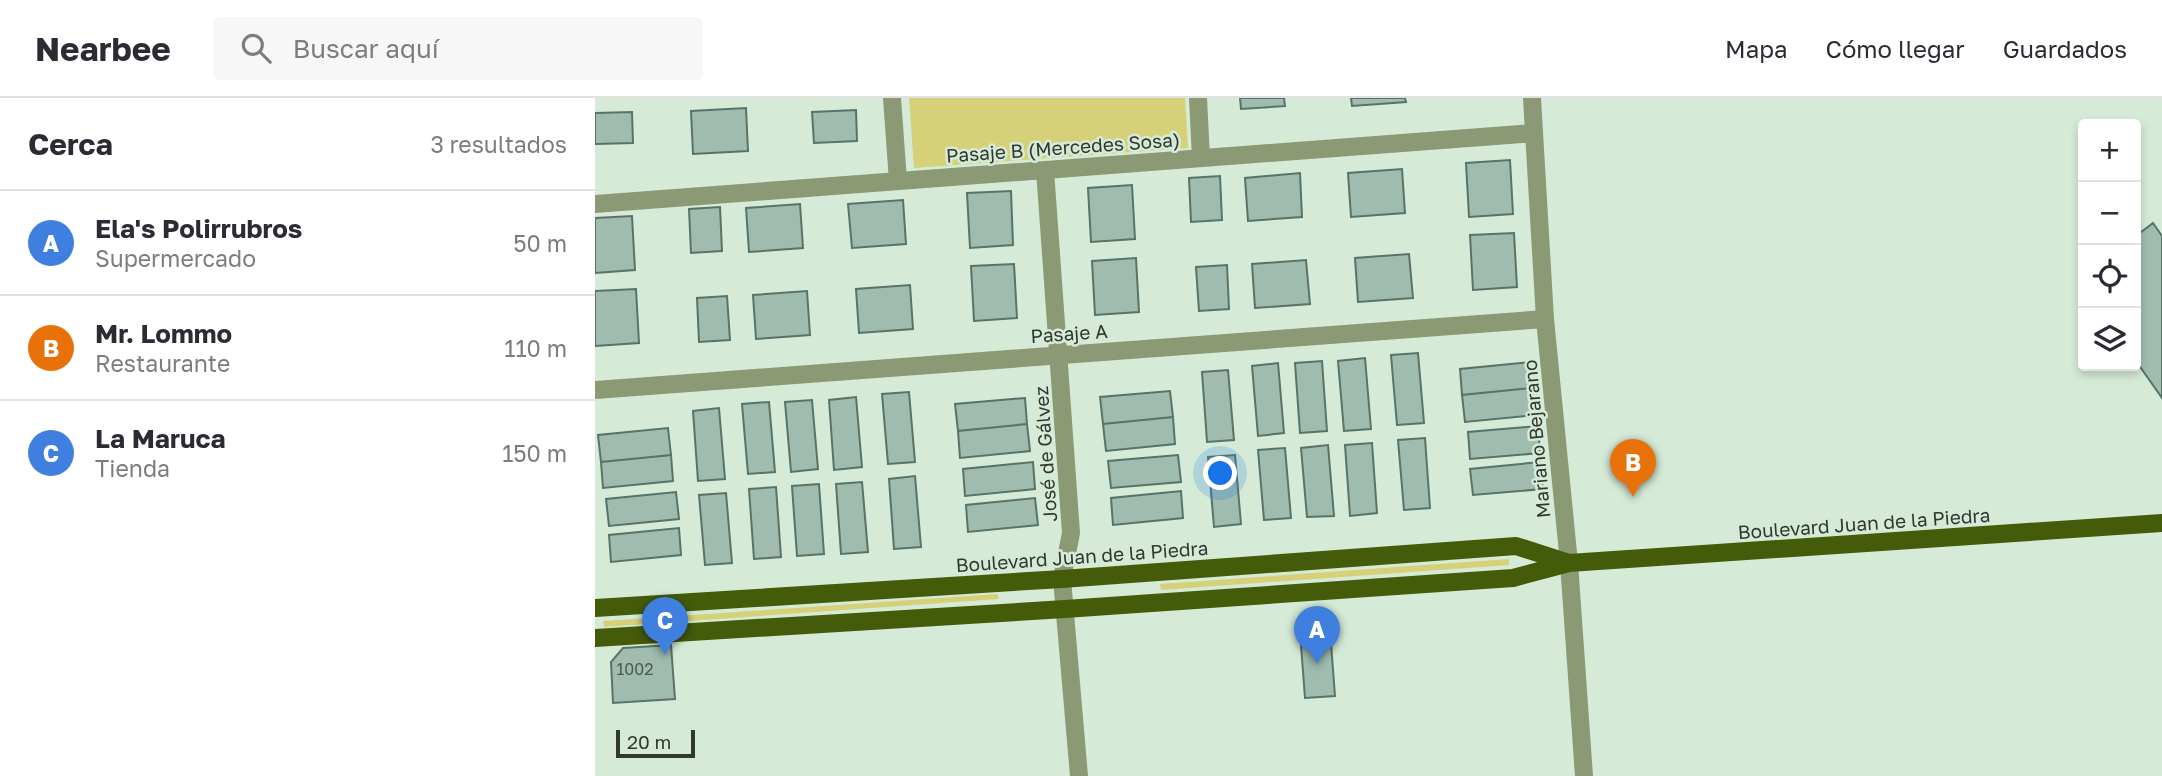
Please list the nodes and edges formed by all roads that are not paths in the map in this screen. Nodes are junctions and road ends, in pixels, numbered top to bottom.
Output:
1 (892, 98) edge
2 (1198, 98) edge
3 (1532, 98) edge
4 (1534, 133) junction
5 (1201, 158) junction
6 (1045, 170) junction
7 (898, 181) junction
8 (595, 204) edge
9 (1545, 319) junction
10 (1060, 355) junction
11 (595, 390) edge
12 (2162, 523) edge
13 (1569, 563) junction
14 (1062, 579) junction
15 (595, 608) edge
16 (1065, 609) junction
17 (595, 638) edge
18 (1079, 776) edge
19 (1584, 776) edge

1 - 7 street
2 - 5 street
3 - 4 street, Mariano Bejarano
4 - 5 street, Pasaje B (Mercedes Sosa)
4 - 9 street, Mariano Bejarano
5 - 6 street, Pasaje B (Mercedes Sosa)
6 - 7 street, Pasaje B (Mercedes Sosa)
6 - 10 street, José de Gálvez
7 - 8 street, Pasaje B (Mercedes Sosa)
9 - 10 street, Pasaje A
9 - 13 street, Mariano Bejarano
10 - 11 street, Pasaje A
10 - 14 street, José de Gálvez
12 - 13 main road, Boulevard Juan de la Piedra
13 - 14 main road, Boulevard Juan de la Piedra
13 - 16 main road, Boulevard Juan de la Piedra
13 - 19 street, Mariano Bejarano
14 - 15 main road, Boulevard Juan de la Piedra
14 - 16 street, José de Gálvez
16 - 17 main road, Boulevard Juan de la Piedra
16 - 18 street, José de Gálvez

